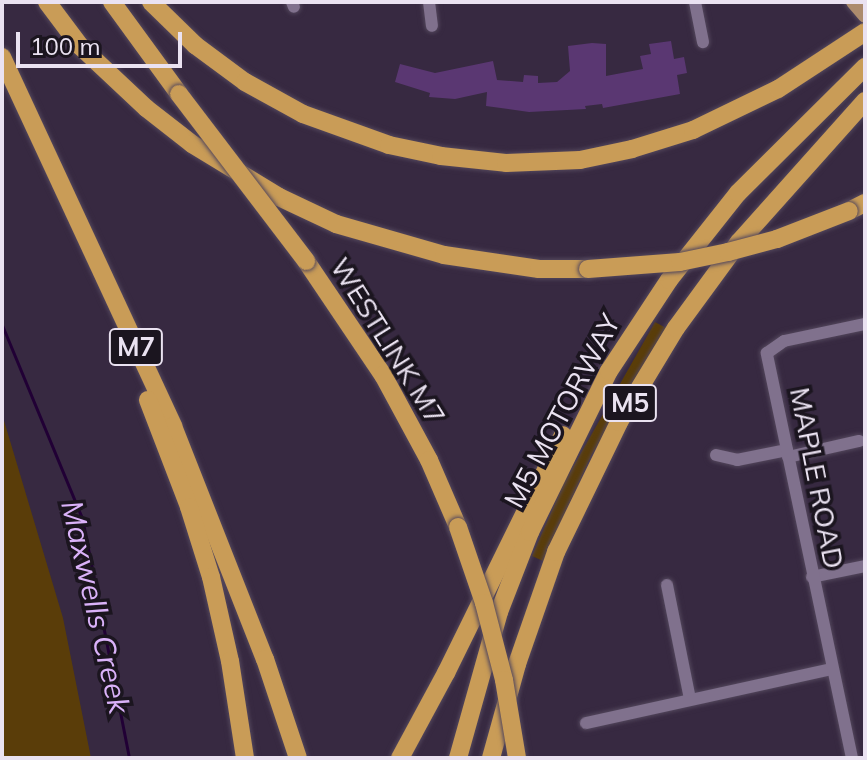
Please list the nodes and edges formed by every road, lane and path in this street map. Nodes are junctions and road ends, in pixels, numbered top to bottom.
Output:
1 (47, 2) edge
2 (112, 2) edge
3 (151, 2) edge
4 (429, 2) edge
5 (695, 2) edge
6 (432, 26) dead end
7 (865, 32) edge
8 (703, 42) dead end
9 (2, 57) edge
10 (865, 67) edge
11 (865, 101) edge
12 (62, 186) junction
13 (857, 207) edge
14 (865, 324) edge
15 (609, 371) junction
16 (859, 441) dead end
17 (788, 453) junction
18 (716, 455) dead end
19 (865, 566) edge
20 (812, 577) junction
21 (667, 585) dead end
22 (832, 669) junction
23 (690, 699) junction
24 (586, 723) dead end
25 (245, 758) edge
26 (298, 758) edge
27 (400, 758) edge
28 (458, 758) edge
29 (491, 758) edge
30 (517, 758) edge
31 (852, 758) edge

1 - 13 highway, bridge
2 - 30 highway, WESTLINK M7, bridge
3 - 7 highway
4 - 6 street
5 - 8 street
9 - 12 highway, M7
10 - 15 highway, M5 MOTORWAY / M5
11 - 29 highway, M5 MOTORWAY / M5
12 - 25 highway
12 - 26 highway, M7
14 - 17 street, MAPLE ROAD
15 - 27 highway
15 - 28 highway, M5 MOTORWAY / M5
16 - 17 street
17 - 18 street
17 - 20 street, MAPLE ROAD
19 - 20 street
20 - 22 street, MAPLE ROAD
21 - 23 street
22 - 23 street
22 - 31 street, MAPLE ROAD
23 - 24 street

